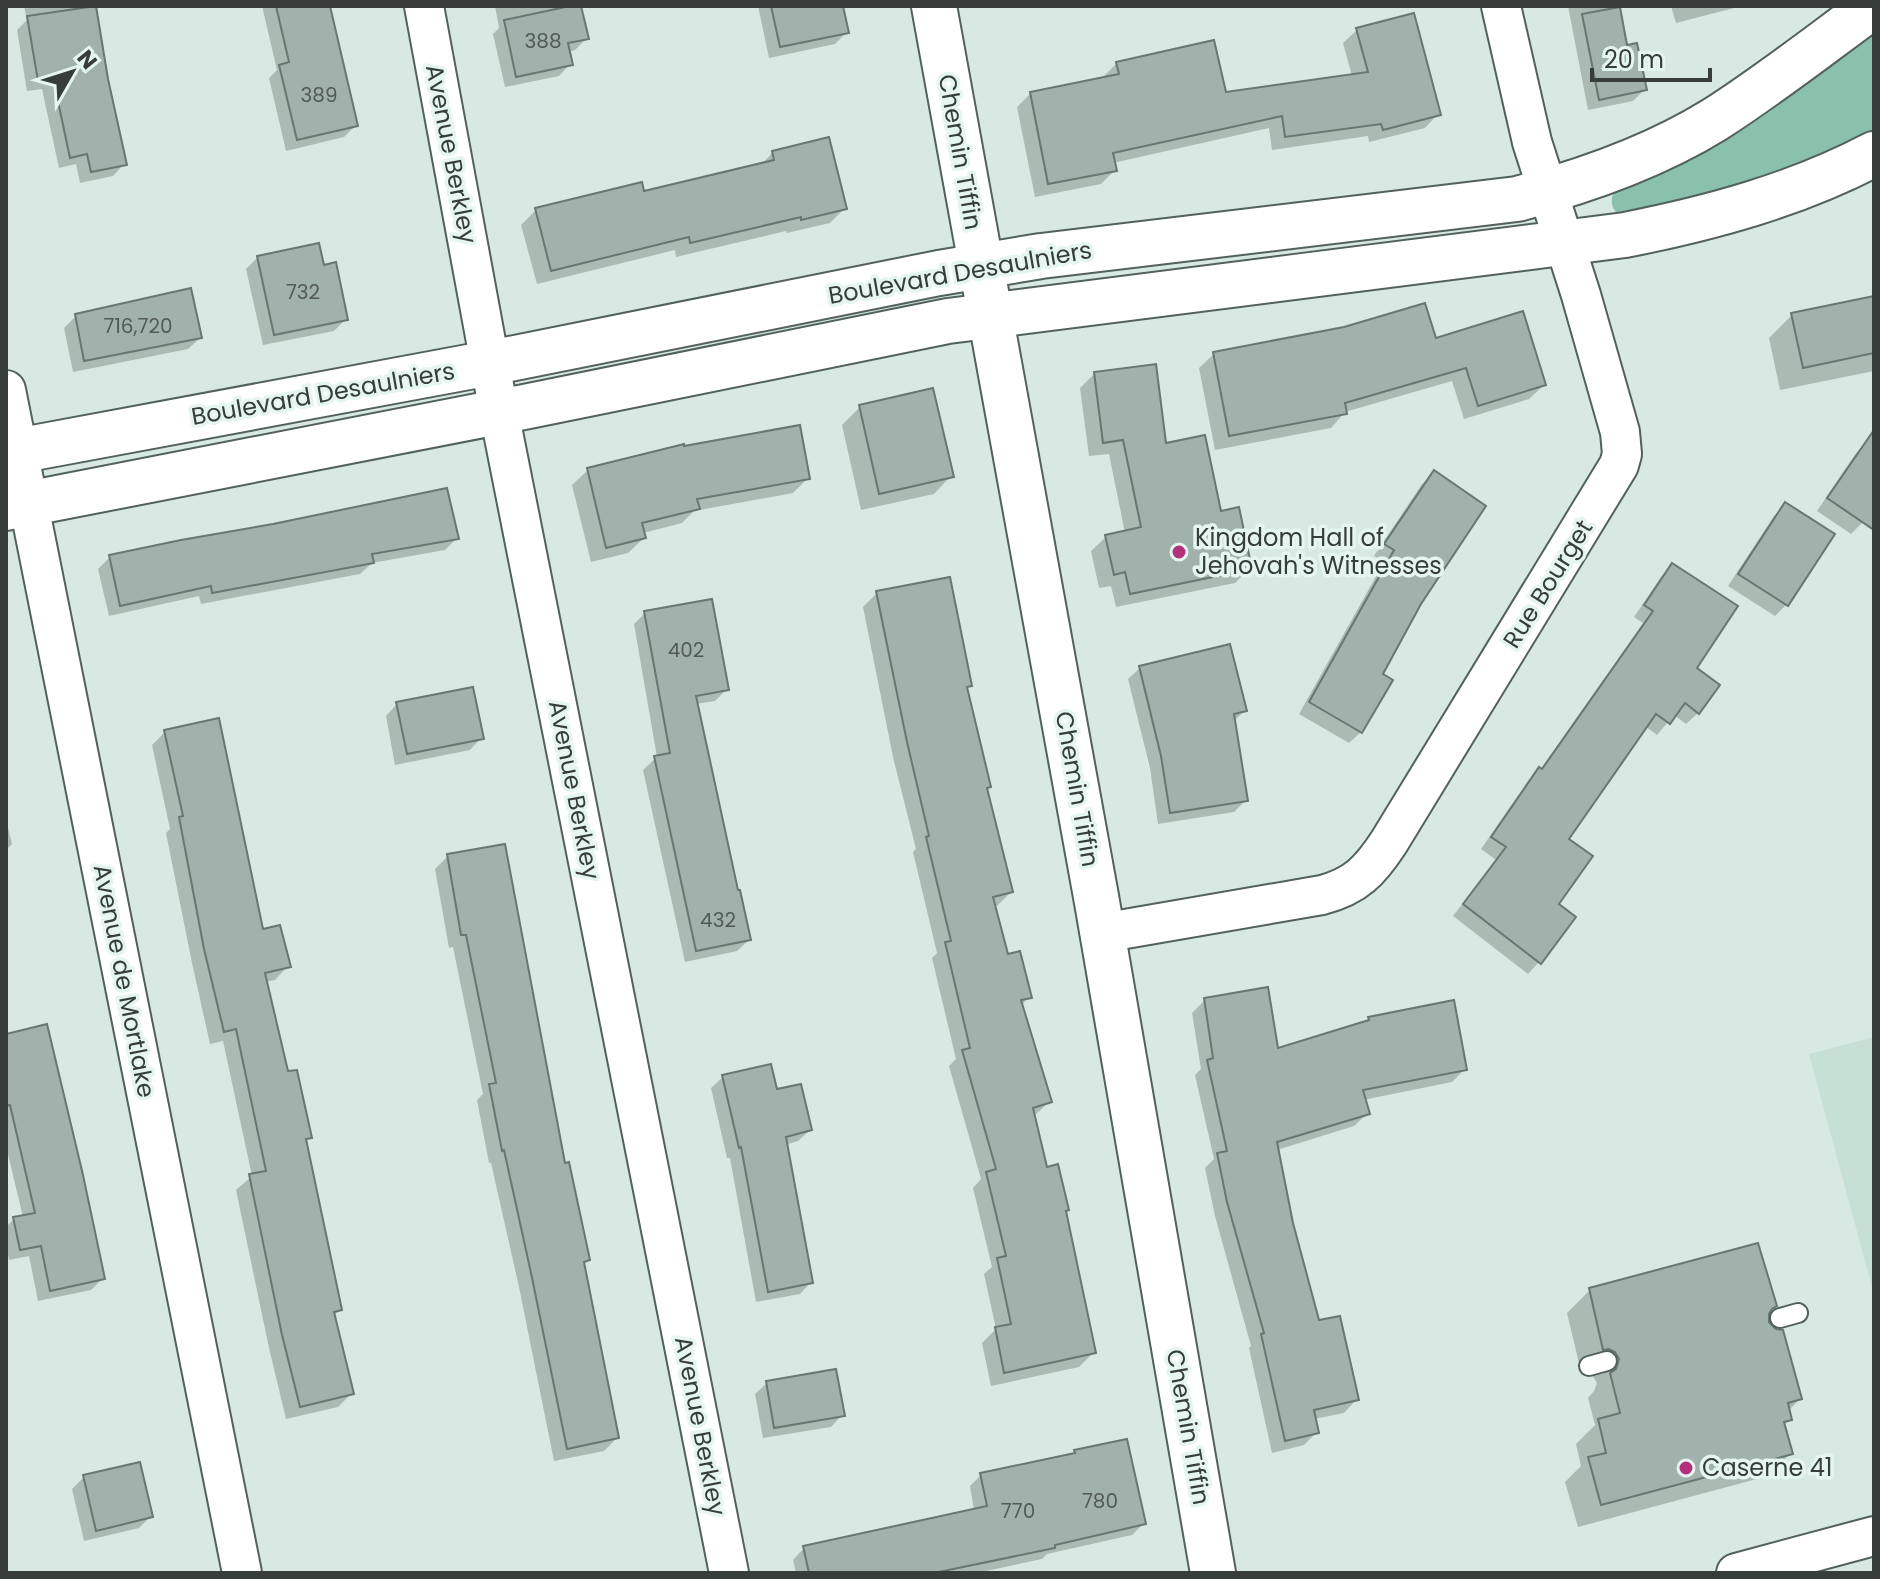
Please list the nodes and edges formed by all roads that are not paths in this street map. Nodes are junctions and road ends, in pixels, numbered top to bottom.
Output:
1 (424, 6) edge
2 (934, 6) edge
3 (1501, 6) edge
4 (1873, 6) edge
5 (1874, 154) edge
6 (1547, 191) junction
7 (1563, 244) junction
8 (980, 266) junction
9 (990, 314) junction
10 (490, 363) junction
11 (6, 390) edge
12 (499, 412) junction
13 (12, 452) edge
14 (17, 506) edge
15 (1102, 933) junction
16 (1874, 1536) edge
17 (242, 1573) edge
18 (729, 1573) edge
19 (1213, 1573) edge
20 (1736, 1573) edge

1 - 10 street, Avenue Berkley
2 - 8 street, Chemin Tiffin
3 - 6 street, Rue Bourget
4 - 6 street, Boulevard Desaulniers
5 - 7 street, Boulevard Desaulniers
6 - 7 street, Rue Bourget
6 - 8 street, Boulevard Desaulniers
7 - 9 street, Boulevard Desaulniers
7 - 15 street, Rue Bourget
8 - 9 street, Chemin Tiffin
8 - 10 street, Boulevard Desaulniers
9 - 12 street, Boulevard Desaulniers
9 - 15 street, Chemin Tiffin
10 - 12 street, Avenue Berkley
10 - 13 street, Boulevard Desaulniers
11 - 13 street, Avenue de Mortlake
12 - 14 street, Boulevard Desaulniers
12 - 18 street, Avenue Berkley
13 - 14 street, Avenue de Mortlake
14 - 17 street, Avenue de Mortlake
15 - 19 street, Chemin Tiffin
16 - 20 street

